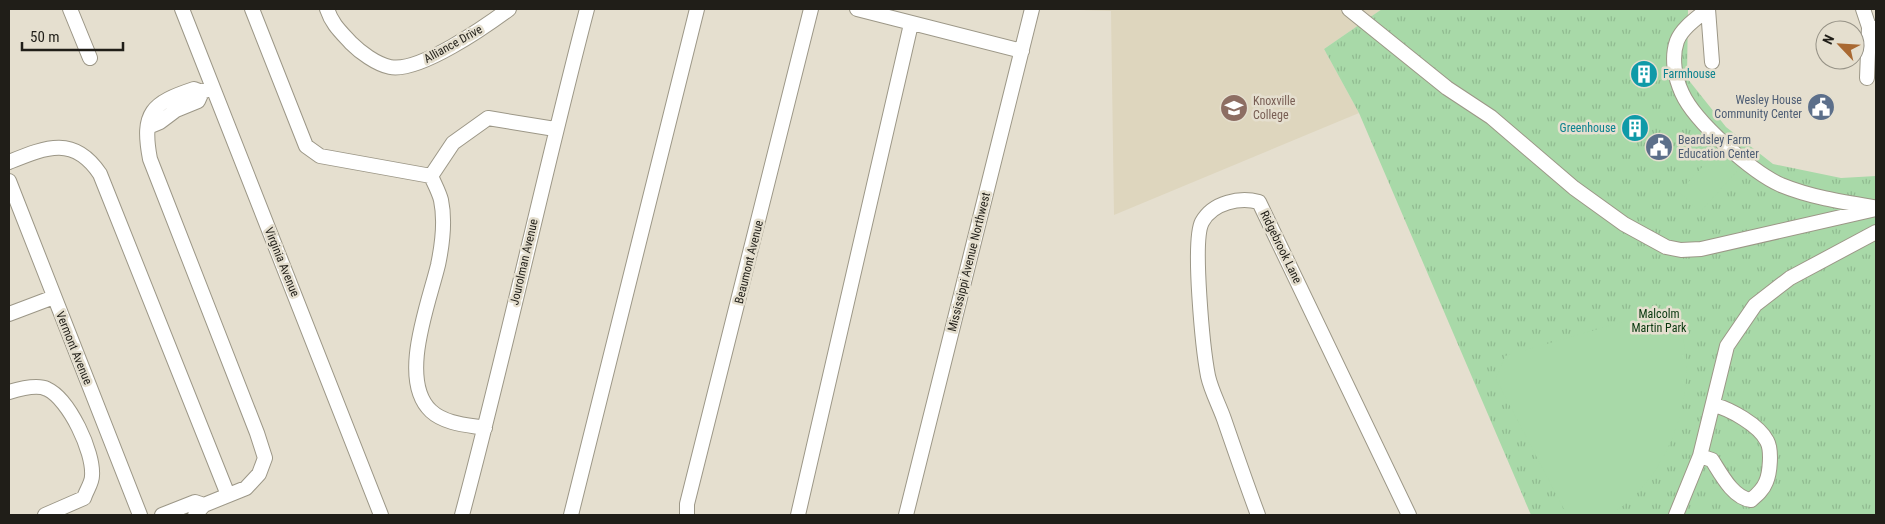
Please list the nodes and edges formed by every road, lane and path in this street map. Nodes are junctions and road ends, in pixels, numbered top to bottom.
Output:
1 (70, 9) edge
2 (182, 9) edge
3 (252, 9) edge
4 (327, 9) edge
5 (510, 9) edge
6 (586, 9) edge
7 (697, 9) edge
8 (811, 9) edge
9 (857, 9) edge
10 (1032, 9) edge
11 (1350, 9) edge
12 (1708, 9) edge
13 (1863, 9) edge
14 (911, 24) junction
15 (1873, 27) edge
16 (1022, 52) junction
17 (90, 58) dead end
18 (1712, 62) dead end
19 (1867, 78) dead end
20 (207, 90) junction
21 (555, 129) junction
22 (9, 162) edge
23 (431, 176) junction
24 (9, 180) edge
25 (1876, 208) edge
26 (1876, 232) edge
27 (54, 297) junction
28 (9, 314) edge
29 (9, 392) edge
30 (1714, 405) junction
31 (485, 428) junction
32 (1700, 456) junction
33 (228, 496) junction
34 (200, 510) edge
35 (45, 515) edge
36 (140, 515) edge
37 (162, 515) edge
38 (381, 515) edge
39 (462, 515) edge
40 (571, 515) edge
41 (687, 515) edge
42 (798, 515) edge
43 (906, 515) edge
44 (1258, 515) edge
45 (1409, 515) edge
46 (1676, 515) edge

1 - 17 street
2 - 20 street, Virginia Avenue
3 - 23 street
4 - 5 street, Alliance Drive
6 - 21 street, Jourolman Avenue
7 - 40 street
8 - 41 street, Beaumont Avenue
9 - 14 street
10 - 16 street, Mississippi Avenue Northwest
11 - 25 street
12 - 18 street
12 - 25 street
13 - 15 street
14 - 16 street
14 - 42 street
15 - 19 street
16 - 43 street, Mississippi Avenue Northwest
20 - 33 street
20 - 38 street, Virginia Avenue
21 - 23 street
21 - 31 street, Jourolman Avenue
22 - 33 street
23 - 31 street
24 - 27 street, Vermont Avenue
26 - 30 street
27 - 28 street
27 - 36 street, Vermont Avenue
29 - 35 street
30 - 32 street
30 - 32 street
31 - 39 street, Jourolman Avenue
32 - 46 street
33 - 34 street
34 - 37 street
44 - 45 street, Ridgebrook Lane

